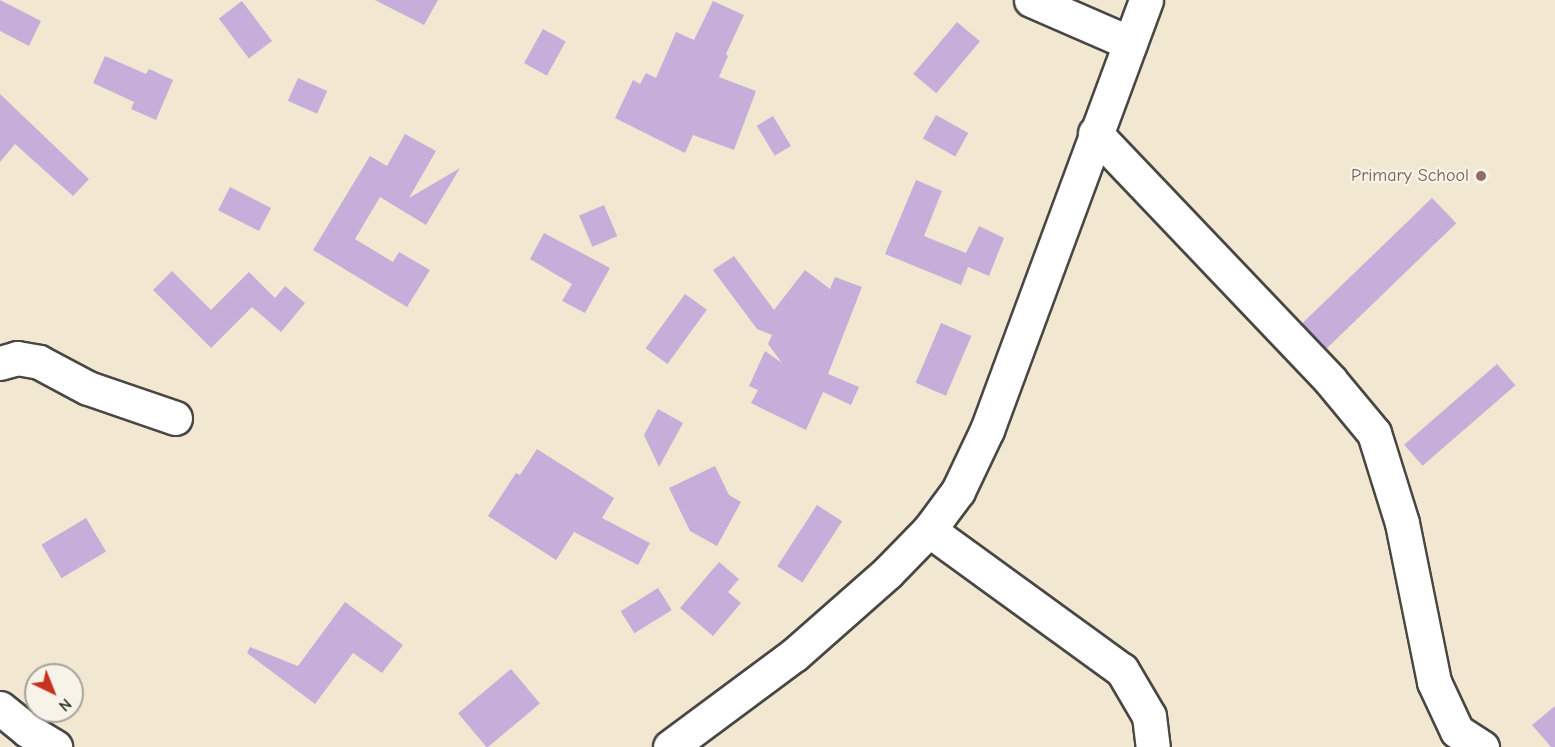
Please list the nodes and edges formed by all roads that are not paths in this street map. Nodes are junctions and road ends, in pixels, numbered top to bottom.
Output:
1 (1031, 0) edge
2 (1146, 0) edge
3 (1130, 43) junction
4 (1095, 133) junction
5 (0, 363) edge
6 (175, 418) dead end
7 (929, 530) junction
8 (0, 708) edge
9 (680, 744) edge
10 (55, 747) edge
11 (1153, 747) edge
12 (1482, 747) edge

1 - 3 street
2 - 3 street
3 - 4 street
4 - 7 street
4 - 12 street
5 - 6 street
7 - 9 street
7 - 11 street
8 - 10 street

